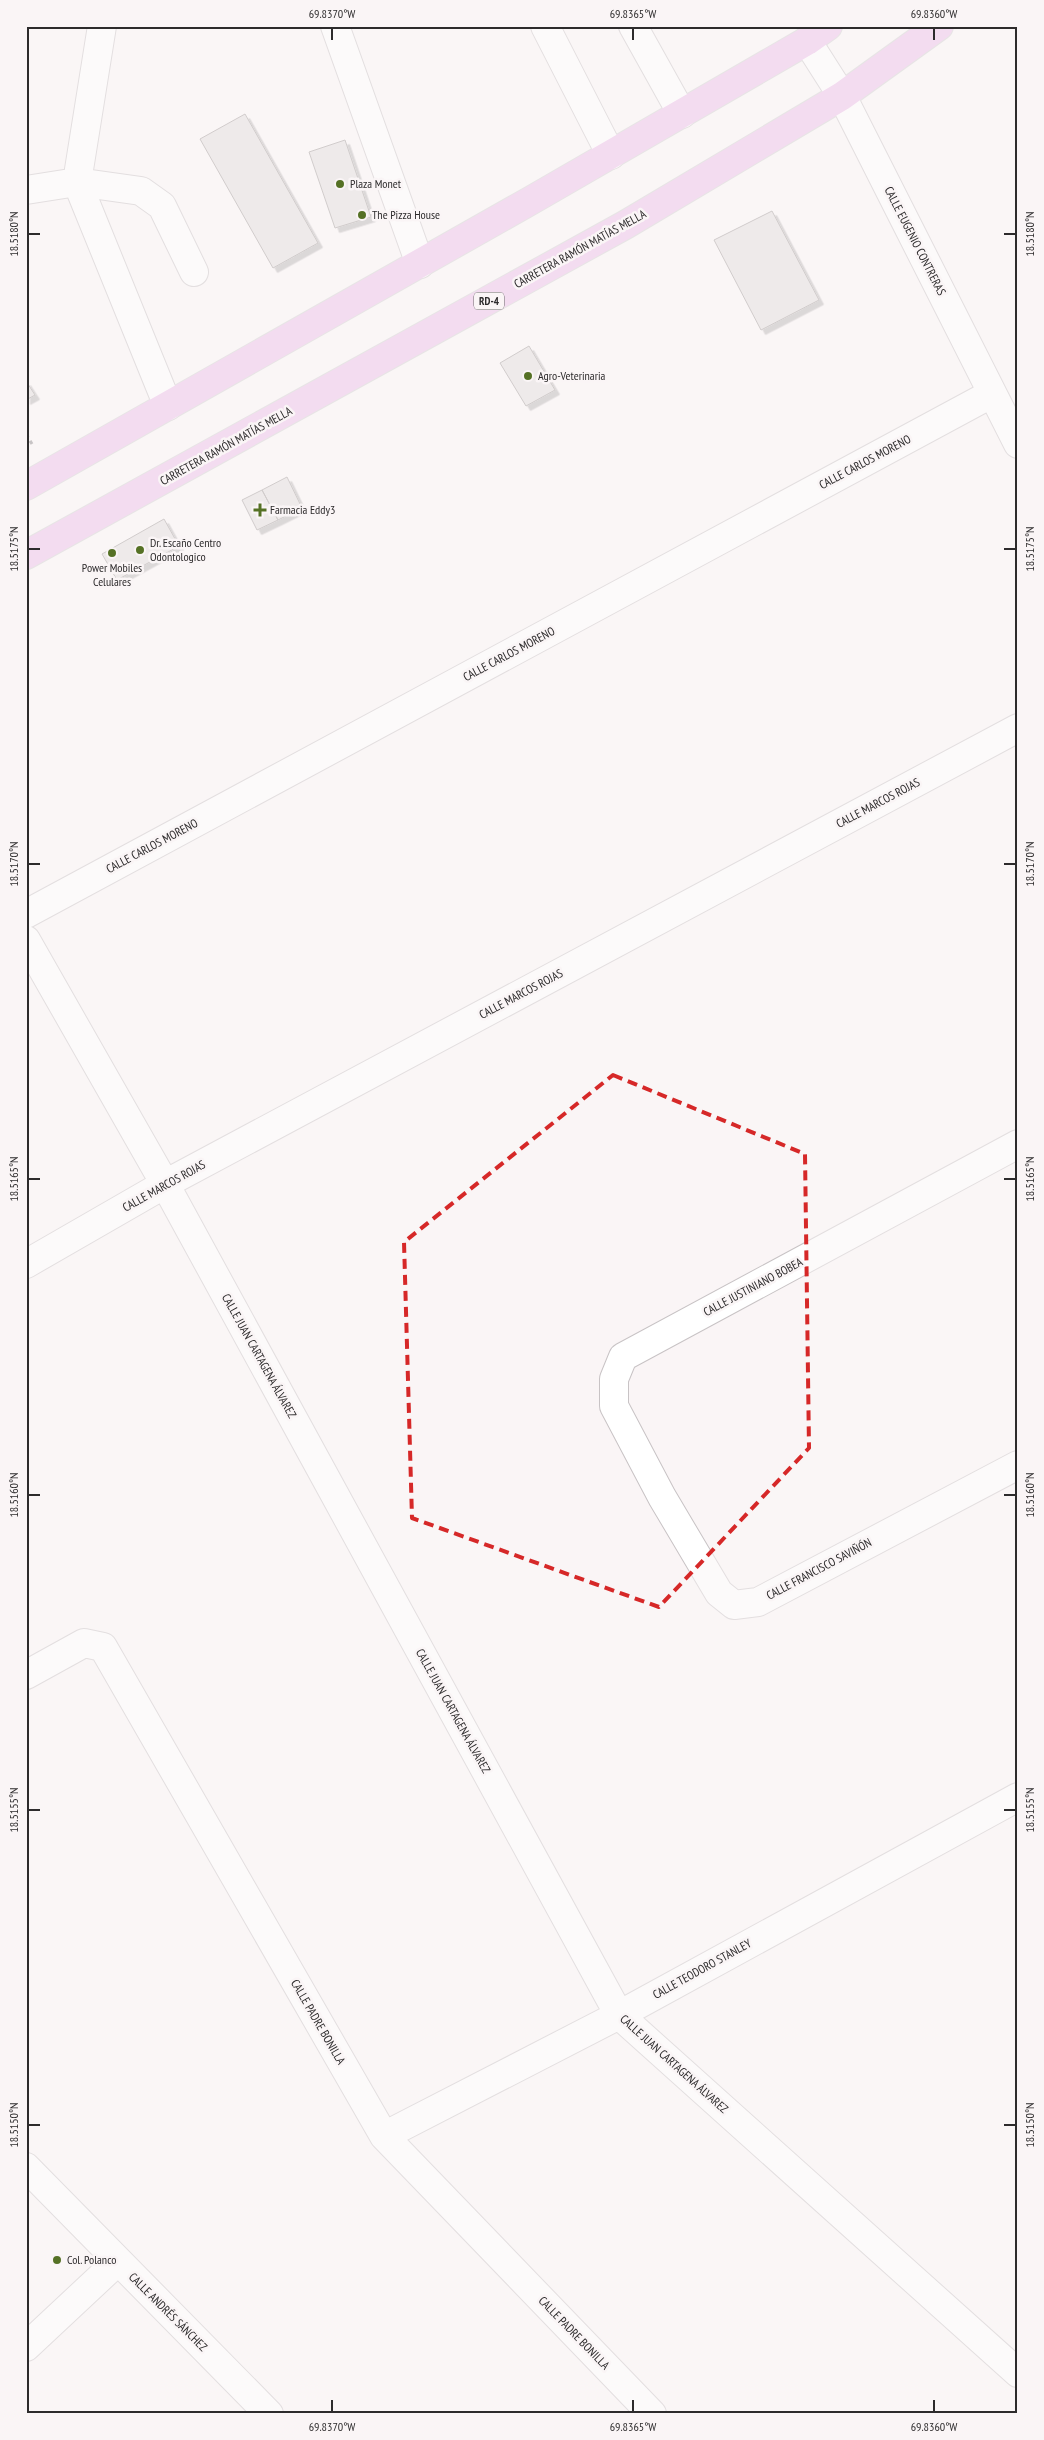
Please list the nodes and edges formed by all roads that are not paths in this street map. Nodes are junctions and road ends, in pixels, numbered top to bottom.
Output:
1 (102, 26) edge
2 (335, 26) edge
3 (545, 26) edge
4 (633, 26) edge
5 (939, 26) edge
6 (818, 34) edge
7 (842, 96) junction
8 (682, 114) junction
9 (611, 155) junction
10 (77, 182) junction
11 (26, 190) edge
12 (420, 264) junction
13 (194, 272) dead end
14 (991, 394) junction
15 (168, 406) junction
16 (1018, 444) edge
17 (26, 486) edge
18 (26, 555) edge
19 (1018, 728) edge
20 (26, 914) edge
21 (26, 940) edge
22 (1018, 1144) edge
23 (165, 1184) junction
24 (26, 1264) edge
25 (1018, 1465) edge
26 (662, 1497) joint
27 (26, 1675) edge
28 (1018, 1797) edge
29 (619, 2015) junction
30 (384, 2136) junction
31 (26, 2167) edge
32 (118, 2261) junction
33 (26, 2348) edge
34 (1018, 2373) edge
35 (269, 2414) edge
36 (652, 2414) edge

1 - 10 street
2 - 12 street
3 - 9 street
4 - 8 street
5 - 7 main road, CARRETERA RAMÓN MATÍAS MELLA / RD-4
6 - 7 street, CALLE EUGENIO CONTRERAS
6 - 8 main road
7 - 14 street, CALLE EUGENIO CONTRERAS
7 - 18 main road, CARRETERA RAMÓN MATÍAS MELLA / RD-4
8 - 9 main road
9 - 12 main road
10 - 11 street
10 - 13 street
10 - 15 street
12 - 15 main road
14 - 16 street, CALLE EUGENIO CONTRERAS
14 - 20 street, CALLE CARLOS MORENO
15 - 17 main road
19 - 23 street, CALLE MARCOS ROJAS
21 - 23 street, CALLE JUAN CARTAGENA ÁLVAREZ
22 - 26 street, CALLE JUSTINIANO BOBEA
23 - 24 street, CALLE MARCOS ROJAS
23 - 29 street, CALLE JUAN CARTAGENA ÁLVAREZ
25 - 26 street, CALLE FRANCISCO SAVIÑÓN
27 - 30 street, CALLE PADRE BONILLA
28 - 29 street, CALLE TEODORO STANLEY
29 - 30 street, CALLE TEODORO STANLEY
29 - 34 street, CALLE JUAN CARTAGENA ÁLVAREZ
30 - 36 street, CALLE PADRE BONILLA
31 - 32 street, CALLE ANDRÉS SÁNCHEZ
32 - 33 street
32 - 35 street, CALLE ANDRÉS SÁNCHEZ

